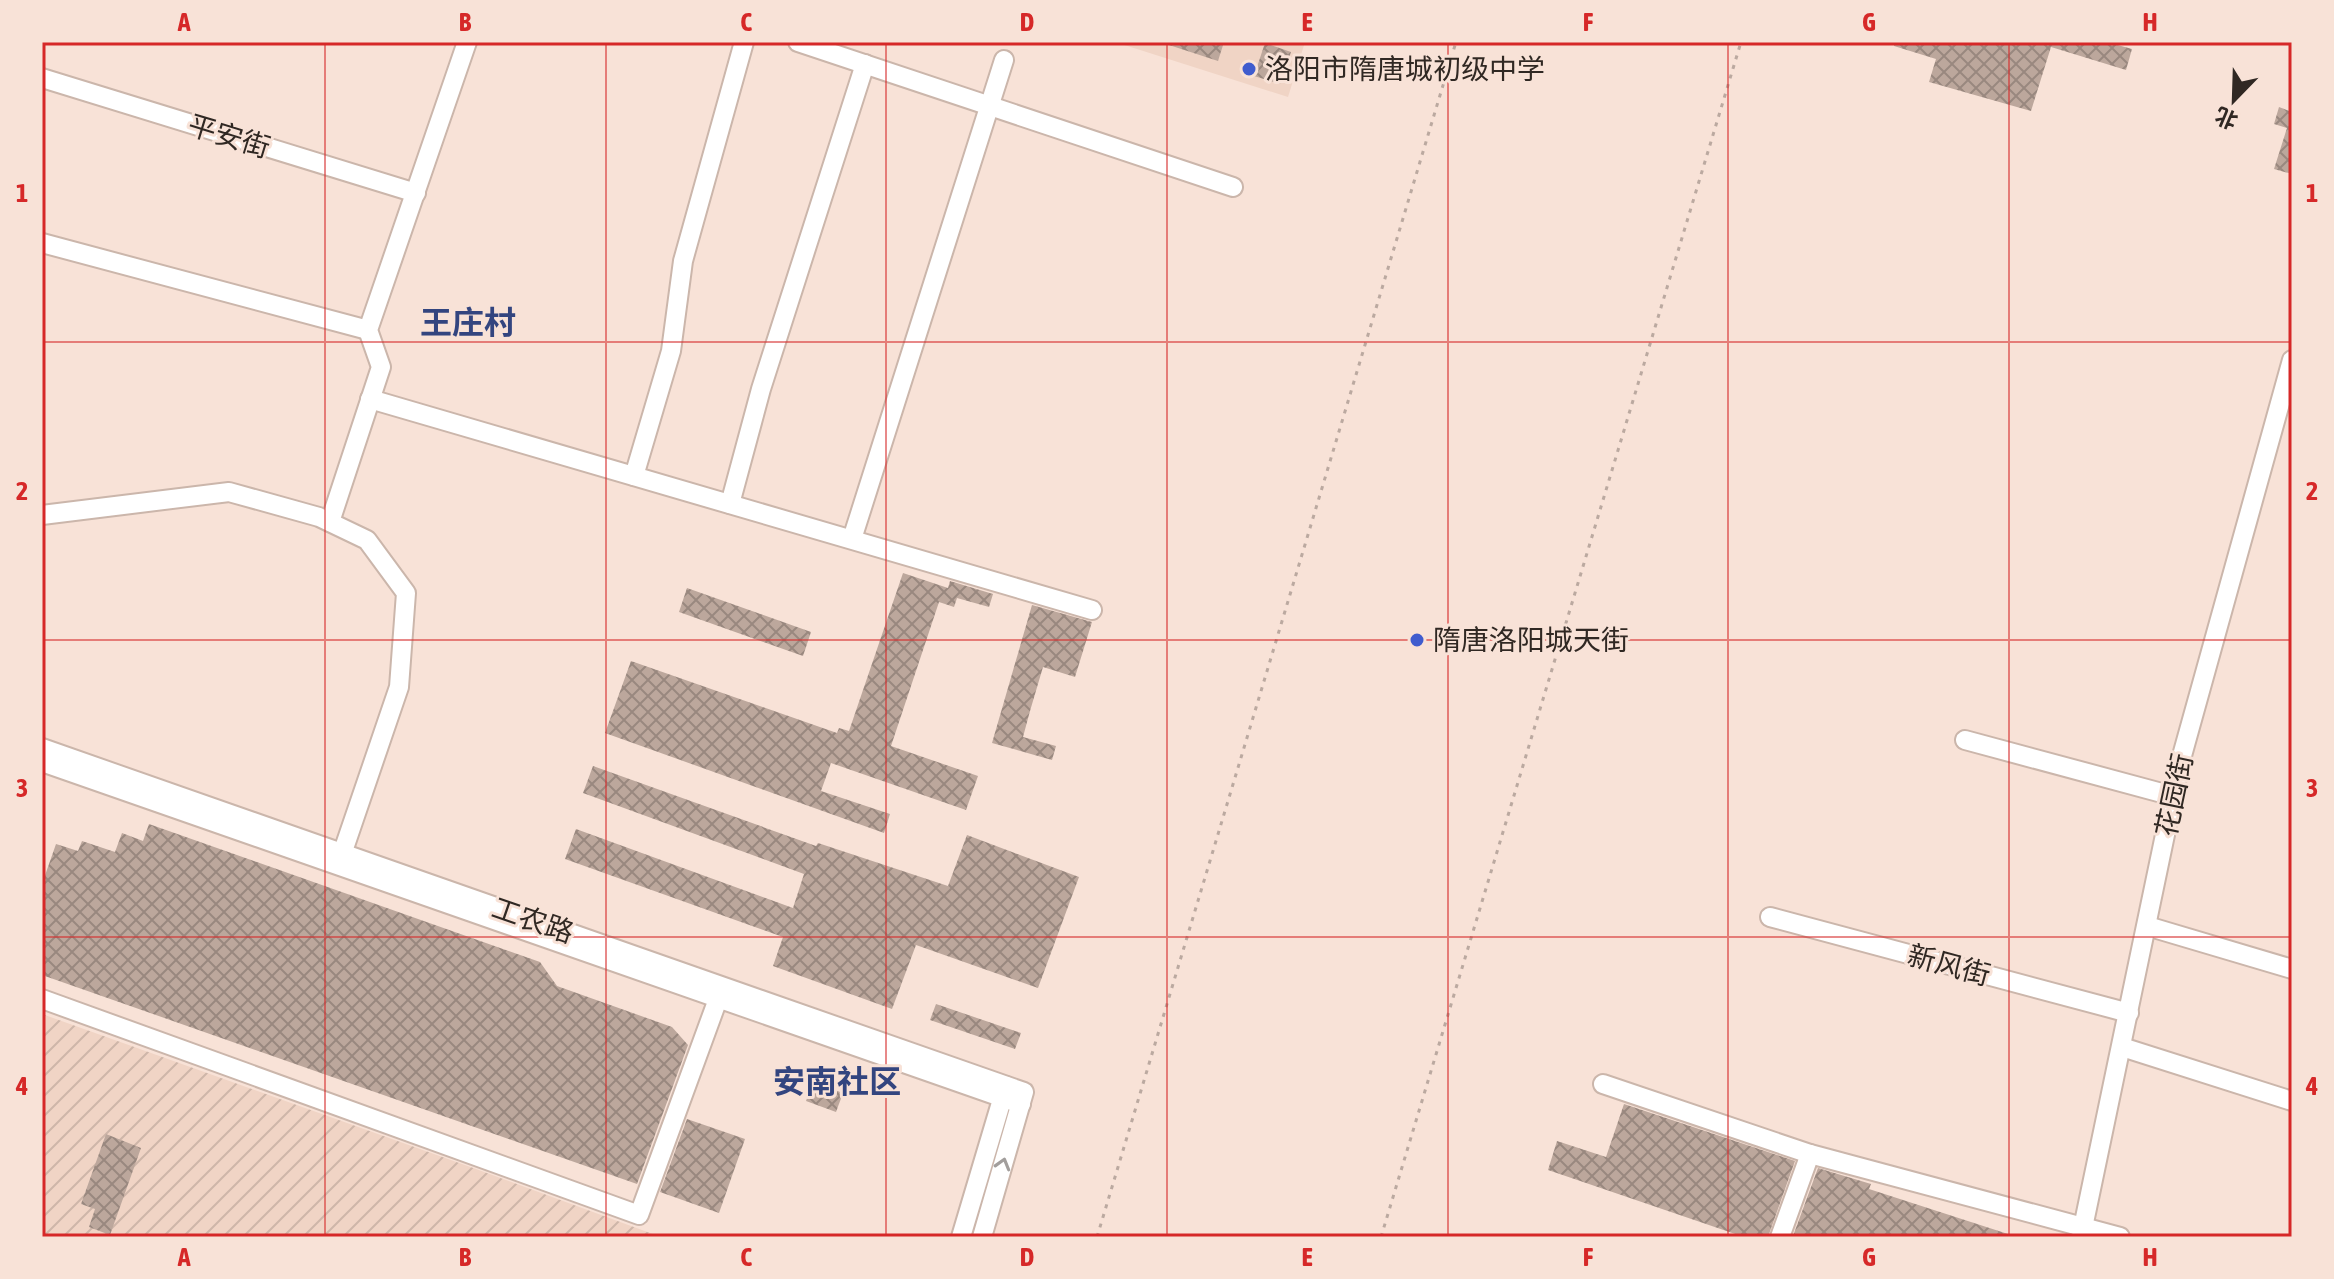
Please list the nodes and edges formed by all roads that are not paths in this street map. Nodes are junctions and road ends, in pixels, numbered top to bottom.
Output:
1 (467, 42) edge
2 (744, 42) edge
3 (798, 42) edge
4 (1004, 60) dead end
5 (865, 64) junction
6 (42, 78) edge
7 (990, 106) junction
8 (1233, 187) dead end
9 (416, 193) junction
10 (42, 243) edge
11 (368, 330) junction
12 (2292, 360) edge
13 (370, 399) junction
14 (634, 476) junction
15 (730, 504) junction
16 (42, 515) edge
17 (330, 522) junction
18 (852, 539) junction
19 (1092, 610) dead end
20 (1965, 740) dead end
21 (42, 748) edge
22 (42, 762) edge
23 (2173, 796) junction
24 (340, 859) junction
25 (1770, 917) dead end
26 (2147, 926) junction
27 (2292, 969) edge
28 (720, 992) junction
29 (42, 999) edge
30 (2129, 1013) junction
31 (2122, 1047) junction
32 (1603, 1084) dead end
33 (1004, 1092) junction
34 (2292, 1101) edge
35 (1810, 1154) junction
36 (2083, 1232) edge
37 (961, 1237) edge
38 (982, 1237) edge
39 (1780, 1237) edge
40 (2120, 1237) edge

1 - 9 street
2 - 14 street
3 - 5 street
4 - 7 street
5 - 7 street
5 - 15 street
6 - 9 street, 平安街
7 - 8 street
7 - 18 street
9 - 11 street
10 - 11 street
11 - 13 street
12 - 23 street, 花园街
13 - 14 street
13 - 17 street
14 - 15 street
15 - 18 street
16 - 17 street
17 - 24 street
18 - 19 street
20 - 23 street
21 - 24 street, 工农路
22 - 24 street, 工农路
23 - 26 street, 花园街
24 - 28 street, 工农路
25 - 30 street, 新风街
26 - 27 street
26 - 30 street, 花园街
28 - 29 street
28 - 33 street, 工农路
30 - 31 street, 花园街
31 - 34 street
31 - 36 street, 花园街
32 - 35 street
33 - 37 street
38 -> 33 street, 工农路
35 - 36 street
35 - 39 street
36 - 40 street

